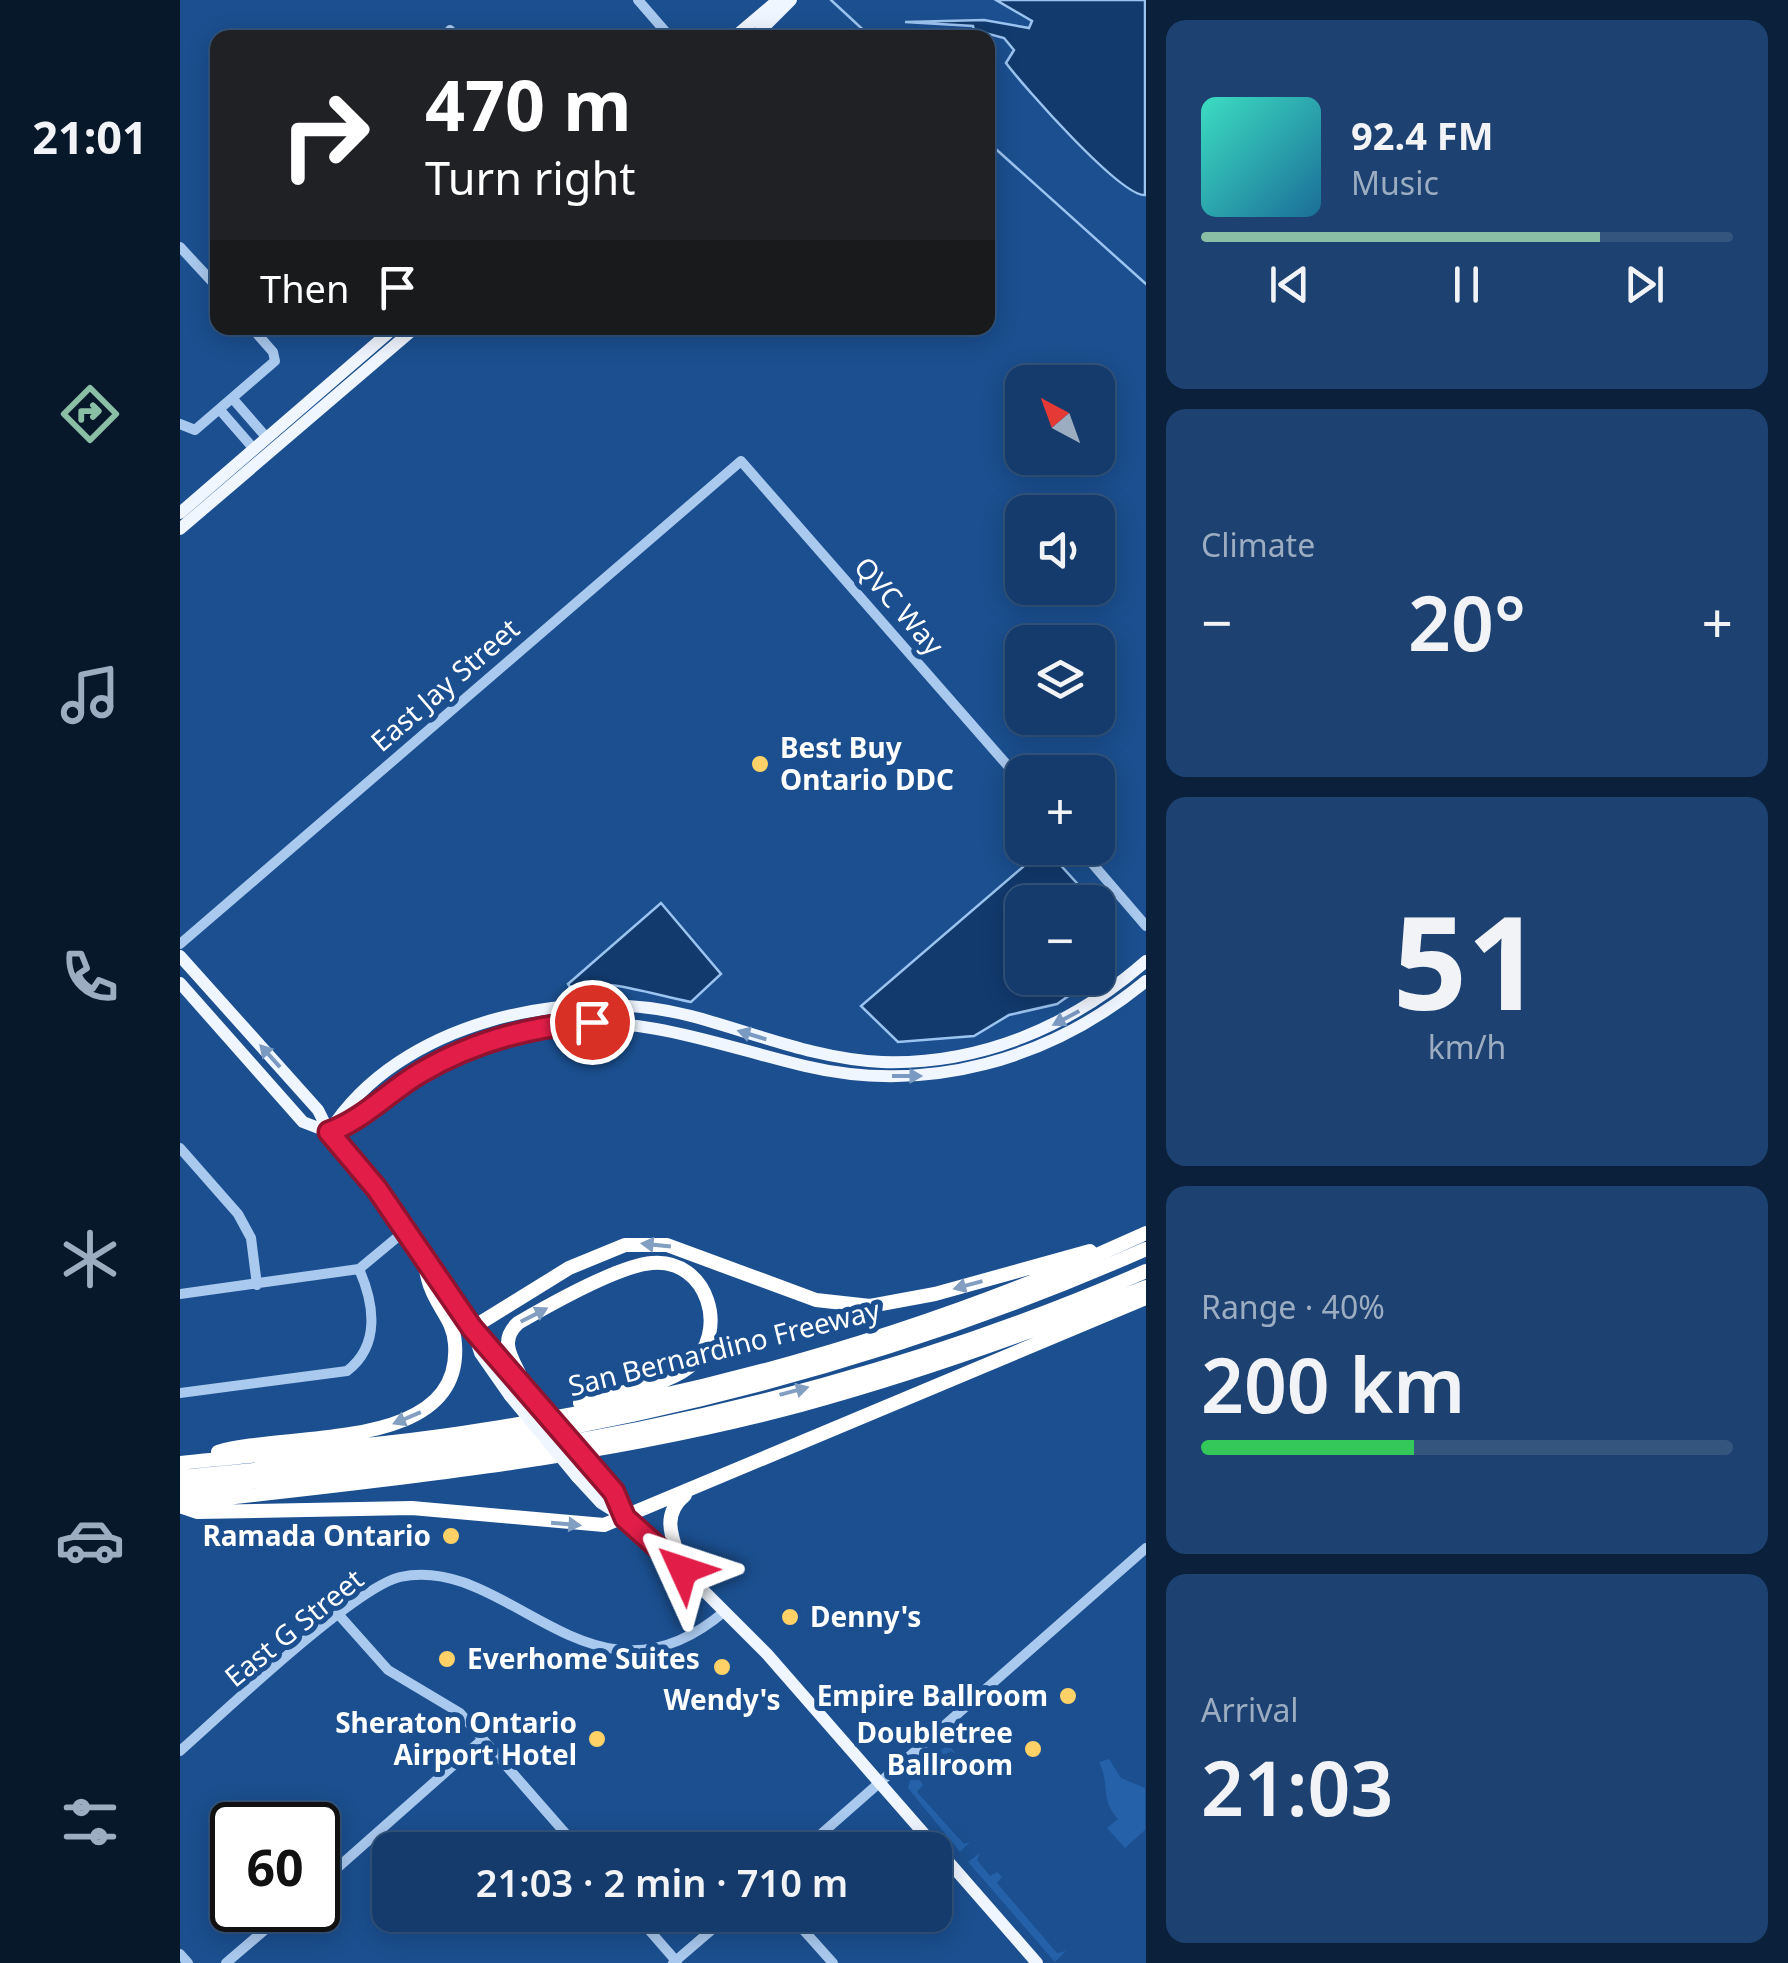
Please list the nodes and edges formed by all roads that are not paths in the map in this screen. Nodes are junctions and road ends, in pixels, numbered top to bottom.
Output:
1 (638, 0) edge
2 (778, 0) edge
3 (791, 0) edge
4 (664, 30) edge
5 (742, 30) edge
6 (761, 30) edge
7 (180, 247) edge
8 (210, 279) edge
9 (258, 335) edge
10 (386, 335) edge
11 (407, 335) edge
12 (233, 400) junction
13 (220, 410) junction
14 (180, 424) edge
15 (267, 438) junction
16 (254, 449) junction
17 (741, 461) joint
18 (180, 513) edge
19 (180, 529) edge
20 (1005, 763) edge
21 (1094, 865) edge
22 (1146, 926) edge
23 (180, 944) edge
24 (180, 956) edge
25 (1146, 962) edge
26 (1146, 980) edge
27 (180, 984) edge
28 (329, 1132) junction
29 (180, 1148) edge
30 (406, 1230) junction
31 (1146, 1233) edge
32 (1130, 1240) junction
33 (1146, 1249) edge
34 (423, 1258) junction
35 (359, 1269) junction
36 (1146, 1272) edge
37 (256, 1285) junction
38 (1146, 1287) edge
39 (180, 1294) edge
40 (1146, 1298) edge
41 (472, 1328) junction
42 (180, 1393) edge
43 (526, 1393) junction
44 (517, 1424) junction
45 (181, 1468) edge
46 (706, 1480) junction
47 (180, 1489) edge
48 (180, 1505) edge
49 (625, 1518) junction
50 (1146, 1548) edge
51 (683, 1570) junction
52 (724, 1611) junction
53 (339, 1615) junction
54 (483, 1739) junction
55 (180, 1751) edge
56 (880, 1783) junction
57 (564, 1832) edge
58 (824, 1832) edge
59 (340, 1866) edge
60 (262, 1932) edge
61 (650, 1932) edge
62 (709, 1932) edge
63 (805, 1932) edge
64 (180, 1954) edge
65 (675, 1962) edge
66 (188, 1963) edge
67 (226, 1963) edge
68 (833, 1963) edge
69 (1037, 1963) edge

1 - 4 street
2 - 5 main road
3 - 6 main road
7 - 8 street
9 - 12 street
10 - 15 main road
11 - 19 main road
12 - 13 street
12 - 15 street
13 - 14 street
13 - 16 street
15 - 16 main road
16 - 18 main road
17 - 20 street, QVC Way
17 - 23 street, East Jay Street
21 - 22 street
28 -> 24 main road
25 -> 28 main road
28 -> 26 main road
27 - 28 main road
28 - 30 main road
29 - 37 street
30 - 34 main road
30 - 35 street
31 - 32 highway, San Bernardino Freeway
32 -> 41 highway
32 - 44 highway, San Bernardino Freeway
33 - 45 highway
34 - 41 main road
34 -> 45 highway
35 - 37 street
35 - 42 street
47 -> 36 highway
37 - 39 street
38 - 48 highway
40 - 46 highway
41 - 43 main road
41 - 49 main road, bridge
43 -> 44 highway
43 - 49 main road, bridge
44 - 45 highway, San Bernardino Freeway
46 - 49 highway
46 - 51 highway
48 -> 49 highway
49 - 51 main road
50 - 56 street
51 - 52 main road
52 - 53 street, East G Street
52 - 56 main road
53 - 54 street
53 - 55 street, East G Street
54 - 57 street
54 - 59 street
56 - 58 street
56 - 69 main road
60 - 67 street
61 - 65 street
62 - 65 street
63 - 68 street
64 - 66 street

